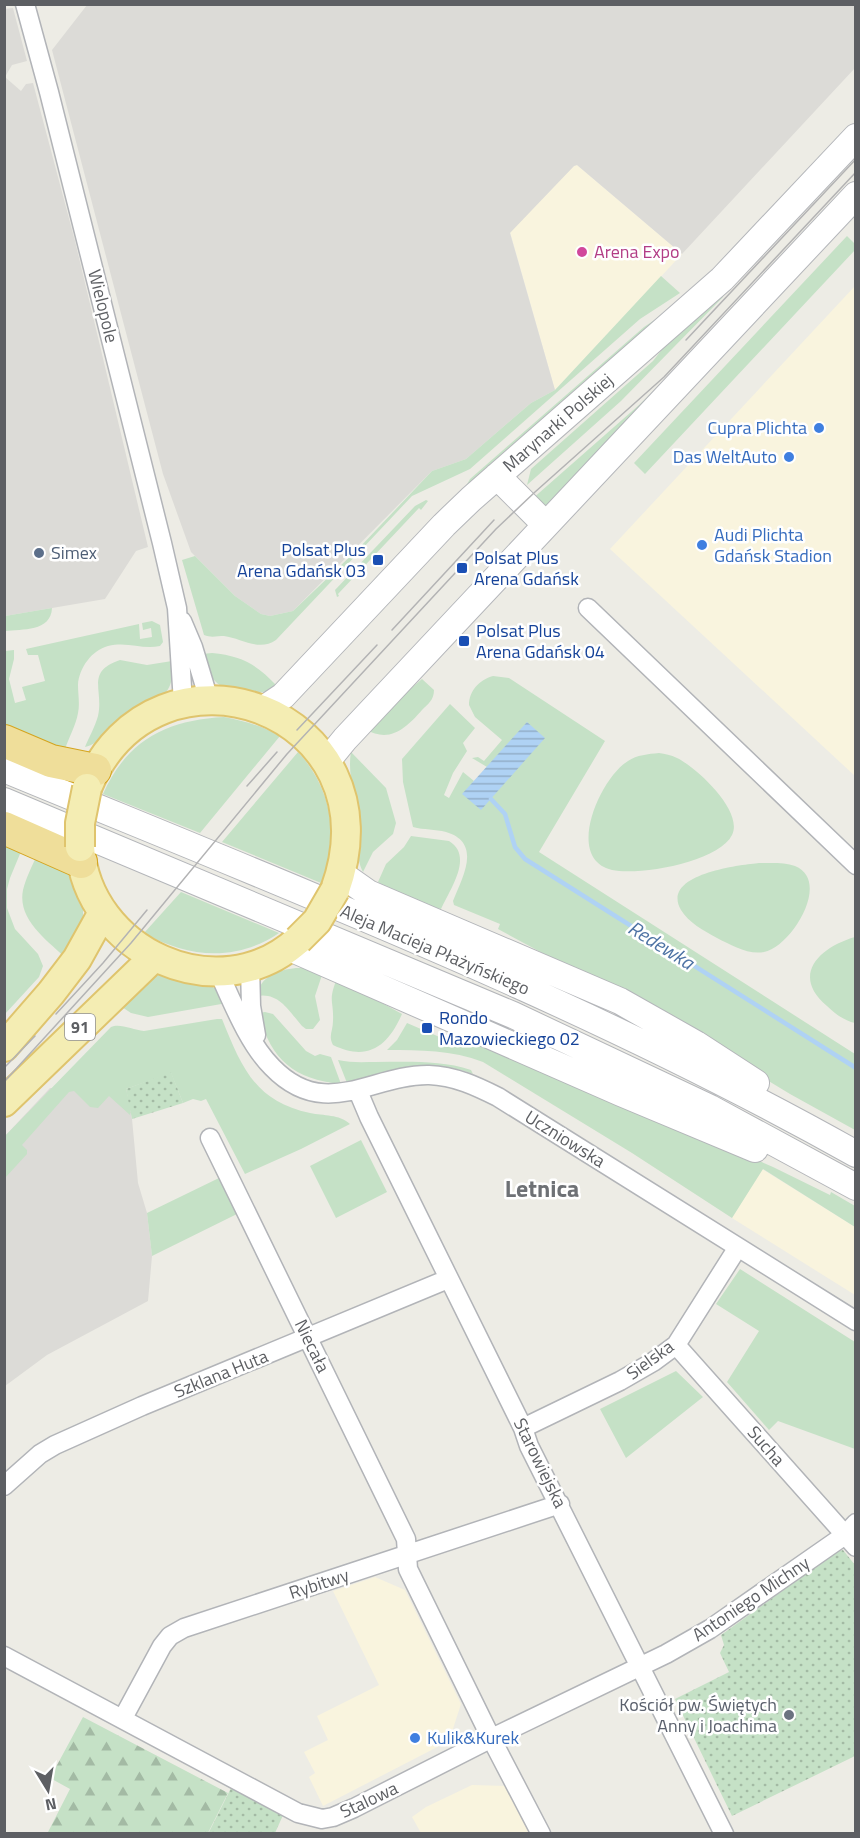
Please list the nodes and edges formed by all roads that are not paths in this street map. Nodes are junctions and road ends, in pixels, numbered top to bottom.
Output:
1 (25, 4) edge
2 (855, 137) edge
3 (806, 189) junction
4 (855, 195) edge
5 (836, 216) junction
6 (722, 279) junction
7 (750, 307) junction
8 (497, 476) junction
9 (546, 525) junction
10 (177, 608) junction
11 (588, 608) dead end
12 (196, 701) junction
13 (262, 710) junction
14 (4, 741) edge
15 (327, 761) junction
16 (4, 769) edge
17 (91, 779) junction
18 (4, 801) edge
19 (4, 828) edge
20 (81, 855) junction
21 (855, 865) edge
22 (338, 882) junction
23 (102, 914) junction
24 (294, 944) junction
25 (154, 957) junction
26 (250, 966) junction
27 (218, 971) junction
28 (4, 1047) edge
29 (258, 1048) junction
30 (358, 1090) junction
31 (4, 1102) edge
32 (776, 1109) junction
33 (210, 1138) dead end
34 (855, 1154) edge
35 (855, 1188) edge
36 (738, 1247) junction
37 (448, 1279) junction
38 (855, 1322) edge
39 (308, 1338) junction
40 (676, 1345) junction
41 (523, 1428) junction
42 (4, 1486) edge
43 (560, 1504) junction
44 (852, 1535) edge
45 (408, 1556) junction
46 (4, 1656) edge
47 (639, 1667) junction
48 (123, 1718) junction
49 (491, 1738) junction
50 (541, 1833) edge
51 (723, 1833) edge

1 - 10 street, Wielopole
2 - 3 main road, Marynarki Polskiej
3 - 5 main road
3 - 6 main road, Marynarki Polskiej
4 - 5 main road
5 - 7 main road
6 - 7 main road
6 - 8 main road, Marynarki Polskiej
7 - 9 main road
8 - 9 main road
8 - 13 main road, Marynarki Polskiej
9 - 15 main road
10 - 12 street, Wielopole
10 - 12 street, Wielopole
11 - 21 street
12 - 13 main road
12 - 17 main road
13 - 15 main road
14 - 17 highway
15 - 22 main road
16 - 32 main road, Aleja Macieja Płażyńskiego
17 - 20 main road, bridge
18 - 35 main road, Aleja Macieja Płażyńskiego
19 - 20 highway
20 - 23 main road
22 - 24 main road, bridge
22 - 32 main road
23 - 25 main road
23 - 28 main road, 91
24 - 26 main road
24 - 35 main road
25 - 27 main road
25 - 31 main road, 91
26 - 27 main road
26 - 29 street, Uczniowska
27 - 29 street, Uczniowska
29 - 30 street, Uczniowska
30 - 36 street, Uczniowska
30 - 37 street, Starowiejska
32 - 34 main road, Aleja Macieja Płażyńskiego
33 - 39 street, Niecała
36 - 38 street, Uczniowska
36 - 40 street, Sielska
37 - 39 street, Szklana Huta
37 - 41 street, Starowiejska
39 - 42 street, Szklana Huta
39 - 45 street, Niecała
40 - 41 street, Sielska
40 - 44 street, Sucha
41 - 43 street, Starowiejska
43 - 45 street, Rybitwy
43 - 47 street, Starowiejska
44 - 47 street, Antoniego Michny
45 - 48 street, Rybitwy
45 - 49 street, Niecała
46 - 48 street, Stalowa
47 - 49 street, Stalowa
47 - 51 street, Starowiejska
48 - 49 street, Stalowa
49 - 50 street, Niecała

